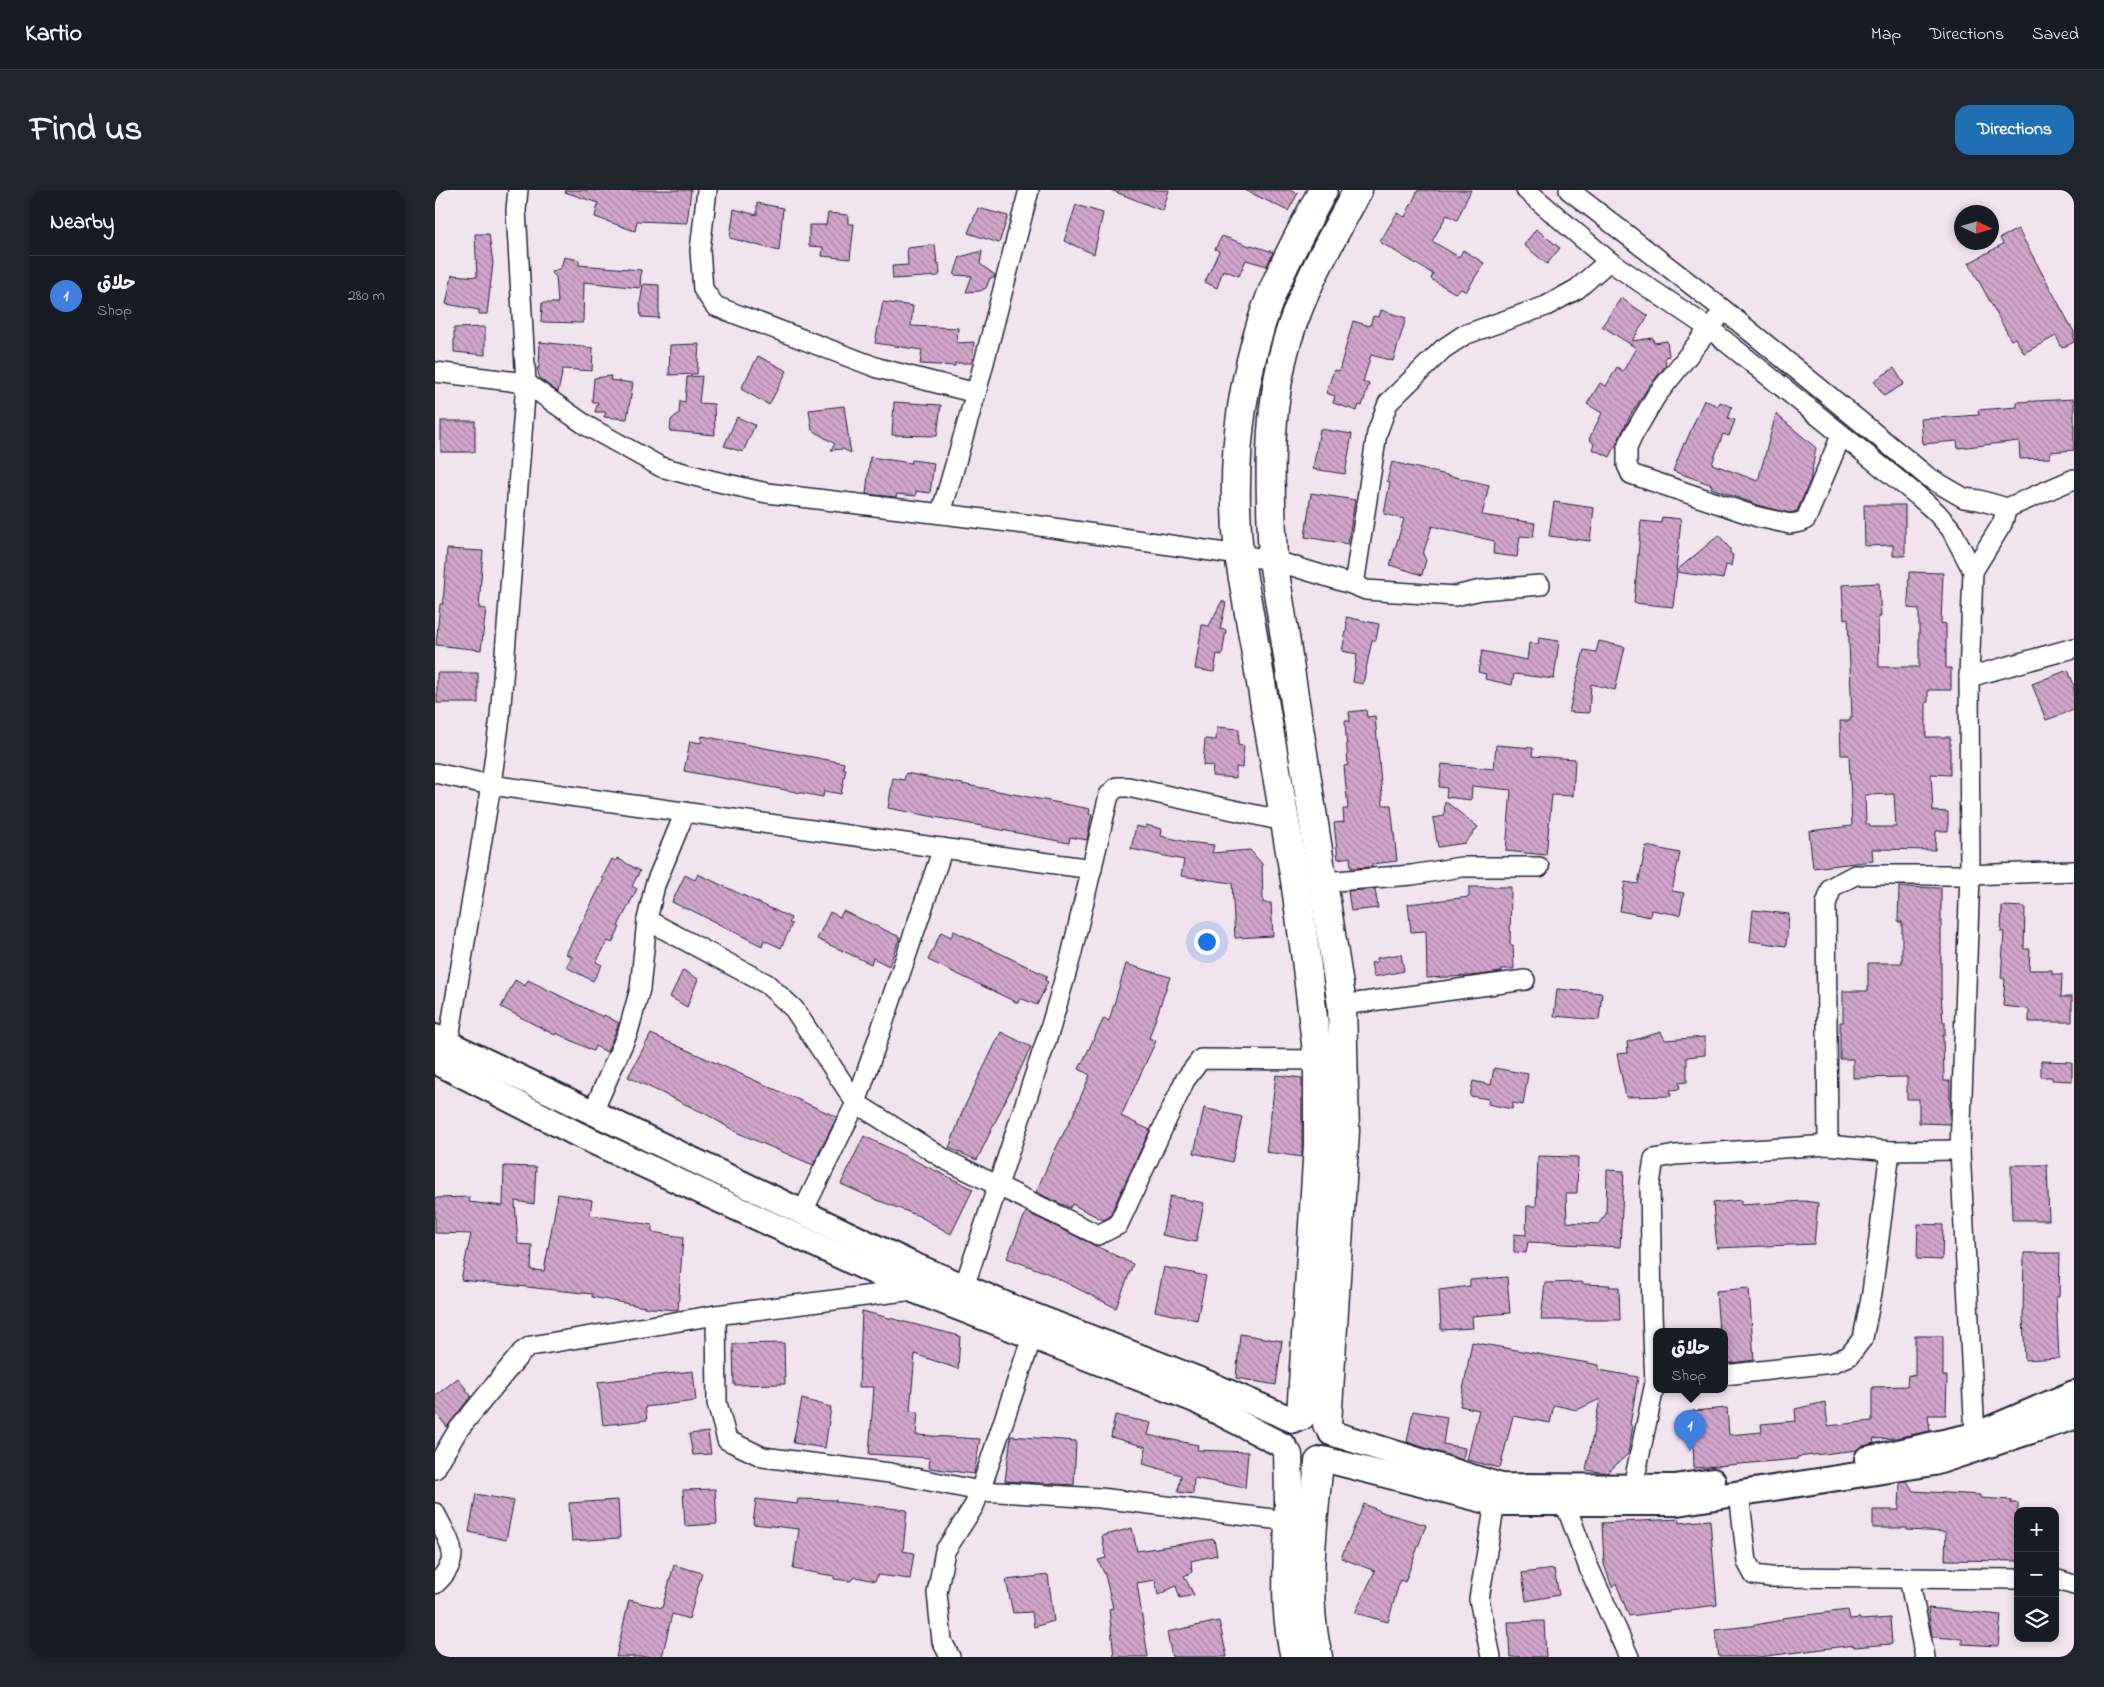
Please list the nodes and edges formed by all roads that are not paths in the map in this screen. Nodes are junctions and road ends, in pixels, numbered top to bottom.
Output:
1 (518, 190) edge
2 (707, 190) edge
3 (1029, 190) edge
4 (1323, 190) edge
5 (1358, 190) edge
6 (1526, 190) edge
7 (1569, 190) edge
8 (1609, 261) junction
9 (1724, 310) junction
10 (1710, 329) junction
11 (435, 372) edge
12 (526, 383) junction
13 (976, 393) junction
14 (1841, 436) junction
15 (2074, 478) edge
16 (1958, 494) junction
17 (2007, 508) junction
18 (941, 513) junction
19 (1941, 517) junction
20 (1239, 555) junction
21 (1273, 560) junction
22 (1973, 570) junction
23 (1354, 585) junction
24 (1540, 585) dead end
25 (2074, 648) edge
26 (1969, 677) junction
27 (435, 773) edge
28 (491, 785) junction
29 (685, 812) junction
30 (1285, 821) junction
31 (943, 848) junction
32 (1539, 867) dead end
33 (1092, 869) junction
34 (2074, 871) edge
35 (1970, 875) junction
36 (1323, 882) junction
37 (647, 920) junction
38 (1525, 980) dead end
39 (1342, 1005) junction
40 (440, 1051) edge
41 (1318, 1060) junction
42 (856, 1103) junction
43 (593, 1112) junction
44 (1828, 1145) junction
45 (1960, 1150) junction
46 (1891, 1151) junction
47 (997, 1187) junction
48 (801, 1213) junction
49 (913, 1290) junction
50 (961, 1297) junction
51 (716, 1315) junction
52 (1653, 1330) edge
53 (1032, 1338) junction
54 (1728, 1375) edge
55 (1654, 1393) edge
56 (2074, 1393) edge
57 (2074, 1417) edge
58 (1297, 1418) junction
59 (1329, 1429) junction
60 (1977, 1442) junction
61 (1286, 1451) junction
62 (1321, 1460) junction
63 (435, 1469) edge
64 (1633, 1486) junction
65 (980, 1491) junction
66 (1739, 1493) junction
67 (1604, 1495) junction
68 (1495, 1503) junction
69 (1565, 1503) junction
70 (435, 1514) edge
71 (1289, 1521) junction
72 (1909, 1578) junction
73 (2014, 1579) edge
74 (2059, 1581) edge
75 (435, 1584) edge
76 (2074, 1584) edge
77 (1300, 1654) edge
78 (950, 1657) edge
79 (1491, 1657) edge
80 (1629, 1657) edge
81 (1925, 1657) edge

1 - 12 street
2 - 13 street
3 - 13 street
4 - 20 main road
5 - 21 main road
6 - 8 street
7 - 9 street
8 - 10 street
8 - 23 street
9 - 10 street
9 - 16 street
10 - 14 street
10 - 14 street
11 - 12 street
12 - 18 street
12 - 28 street
13 - 18 street
14 - 19 street
15 - 17 street
16 - 17 street
16 - 19 street
17 - 22 street
18 - 20 street
19 - 22 street
20 - 21 street
20 - 30 main road
21 - 23 street
21 - 36 main road
22 - 26 street
23 - 24 street
25 - 26 street
26 - 35 street
27 - 28 street
28 - 29 street
28 - 40 street
29 - 31 street
29 - 37 street
30 - 33 street
30 - 41 main road
31 - 33 street
31 - 42 street
32 - 36 street
33 - 47 street
34 - 35 street
35 - 44 street
35 - 45 street
36 - 39 main road
37 - 42 street
37 - 43 street
38 - 39 street
39 - 59 main road
40 - 43 street
40 - 49 street
41 - 47 street
41 - 58 main road
42 - 47 street
42 - 48 street
43 - 48 street
44 - 46 street
44 - 52 street
45 - 46 street
45 - 60 street
46 - 54 street
47 - 50 street
48 - 50 street
49 - 50 street
49 - 51 street
50 - 53 street
50 - 58 street
51 - 63 street
51 - 65 street
53 - 61 street
53 - 65 street
55 - 64 street
56 - 60 street
57 - 60 street
58 - 59 main road
58 - 61 main road
59 - 62 main road
59 - 67 street
60 - 64 street
60 - 66 street
61 - 62 main road
61 - 71 main road
62 - 68 street
62 - 77 main road
64 - 67 street
65 - 71 street
65 - 78 street
66 - 67 street
66 - 72 street
67 - 69 street
68 - 69 street
68 - 79 street
69 - 80 street
70 - 75 street
71 - 77 main road
72 - 73 street
72 - 81 street
74 - 76 street

